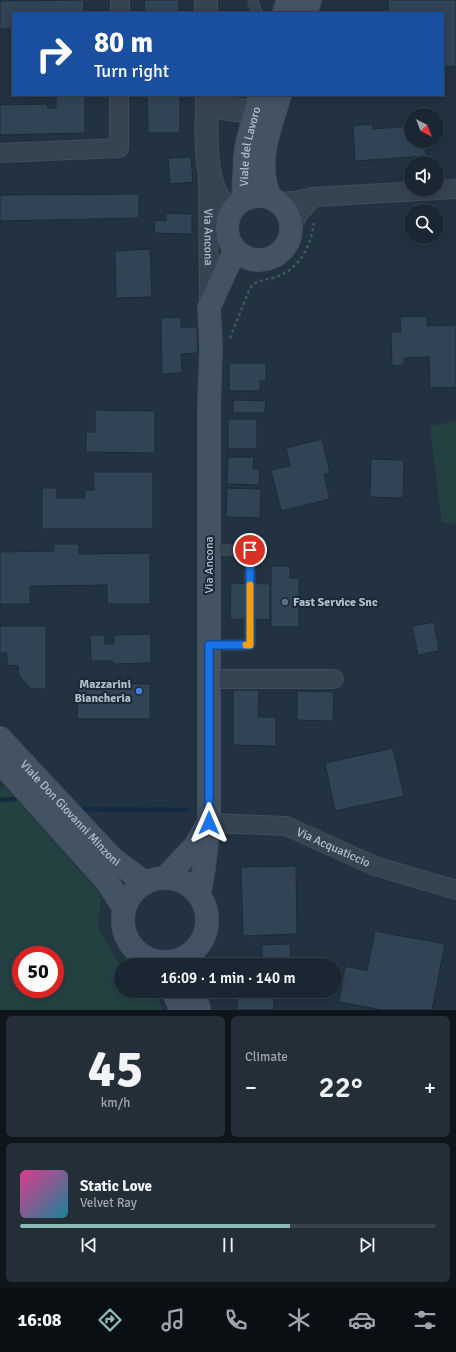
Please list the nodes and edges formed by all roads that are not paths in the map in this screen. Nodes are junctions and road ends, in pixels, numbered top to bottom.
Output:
1 (120, 0) edge
2 (206, 0) edge
3 (254, 0) edge
4 (288, 0) edge
5 (310, 0) edge
6 (120, 12) edge
7 (206, 12) edge
8 (258, 12) edge
9 (284, 12) edge
10 (306, 12) edge
11 (119, 96) edge
12 (280, 96) edge
13 (207, 100) edge
14 (258, 101) edge
15 (0, 153) edge
16 (208, 167) junction
17 (456, 190) edge
18 (314, 197) junction
19 (274, 200) junction
20 (239, 204) junction
21 (292, 225) junction
22 (244, 255) junction
23 (209, 307) junction
24 (211, 348) junction
25 (209, 550) junction
26 (209, 645) junction
27 (208, 679) junction
28 (334, 679) dead end
29 (0, 738) edge
30 (0, 762) edge
31 (209, 823) junction
32 (166, 878) junction
33 (145, 884) junction
34 (456, 890) edge
35 (199, 895) junction
36 (124, 908) junction
37 (194, 956) edge
38 (146, 958) edge
39 (182, 958) edge
40 (176, 998) edge
41 (196, 998) edge
42 (181, 1010) edge
43 (199, 1010) edge

1 - 6 street
2 - 7 street
3 - 8 lane
4 - 9 main road
5 - 10 main road
11 - 15 street
12 - 19 main road, Viale del Lavoro
13 - 14 street, Via Ancona
13 - 16 street, Via Ancona
14 - 20 main road, Viale del Lavoro
16 - 20 street, Via Ancona
16 - 23 street, Via Ancona
17 - 18 street
18 - 19 street
18 - 21 street
19 - 20 main road, Viale del Lavoro
19 - 21 main road, Viale del Lavoro
20 - 22 main road, Viale del Lavoro
21 - 22 main road
22 - 23 main road, Via Ancona
22 - 24 main road
23 - 24 main road, Via Ancona
24 - 25 main road, Via Ancona
25 - 26 main road, Via Ancona
25 - 26 lane
26 - 27 main road, Via Ancona
27 - 28 street
27 - 31 main road, Via Ancona
29 - 33 main road, Viale Don Giovanni Minzoni
30 - 36 main road, Viale Don Giovanni Minzoni
31 - 32 main road
31 - 34 street, Via Acquaticcio
31 - 35 main road, Via Ancona
32 - 33 main road
32 - 35 main road
33 - 36 main road
35 - 37 main road
36 - 38 main road
37 - 39 main road
40 - 42 main road
41 - 43 main road

